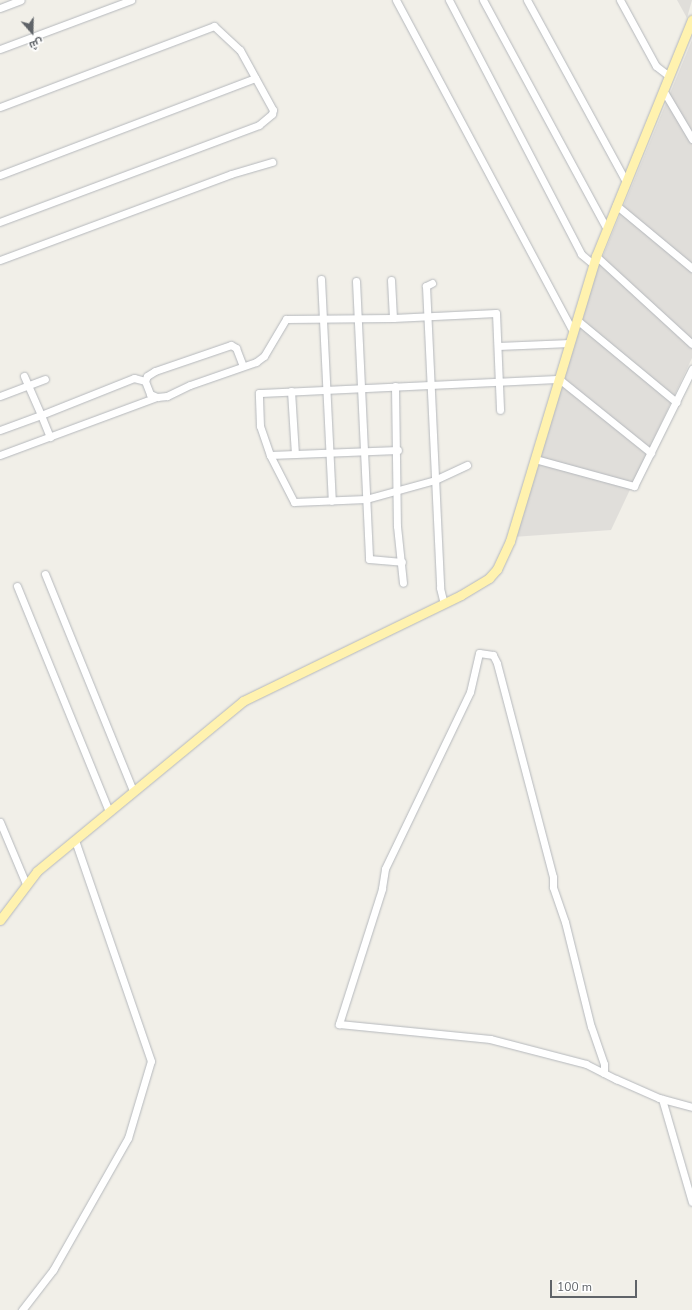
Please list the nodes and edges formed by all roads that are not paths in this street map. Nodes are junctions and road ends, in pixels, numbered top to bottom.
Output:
1 (21, 0) edge
2 (131, 0) edge
3 (396, 0) edge
4 (449, 0) edge
5 (483, 0) edge
6 (527, 0) edge
7 (620, 0) edge
8 (0, 8) edge
9 (692, 20) edge
10 (0, 49) edge
11 (669, 76) junction
12 (255, 78) junction
13 (663, 90) junction
14 (0, 107) edge
15 (692, 139) edge
16 (272, 162) dead end
17 (0, 175) edge
18 (626, 180) junction
19 (616, 205) junction
20 (0, 222) edge
21 (607, 229) junction
22 (0, 260) edge
23 (595, 261) junction
24 (692, 268) edge
25 (321, 279) dead end
26 (391, 280) dead end
27 (356, 281) dead end
28 (432, 283) dead end
29 (427, 316) junction
30 (358, 318) junction
31 (393, 318) junction
32 (323, 319) junction
33 (577, 320) junction
34 (573, 332) junction
35 (570, 343) junction
36 (692, 344) edge
37 (498, 346) junction
38 (243, 366) junction
39 (692, 369) edge
40 (24, 376) dead end
41 (45, 379) dead end
42 (559, 379) junction
43 (145, 381) junction
44 (499, 382) junction
45 (430, 385) junction
46 (28, 386) junction
47 (395, 386) junction
48 (361, 388) junction
49 (326, 390) junction
50 (291, 391) junction
51 (0, 396) edge
52 (156, 398) junction
53 (676, 402) junction
54 (500, 410) dead end
55 (41, 415) junction
56 (0, 430) edge
57 (50, 437) junction
58 (398, 450) junction
59 (364, 452) junction
60 (329, 453) junction
61 (651, 453) junction
62 (295, 454) junction
63 (0, 455) edge
64 (270, 456) junction
65 (535, 459) junction
66 (467, 465) dead end
67 (435, 480) junction
68 (397, 492) junction
69 (366, 500) junction
70 (332, 501) junction
71 (402, 562) junction
72 (45, 574) dead end
73 (403, 583) dead end
74 (17, 586) dead end
75 (444, 604) junction
76 (133, 791) junction
77 (109, 812) junction
78 (0, 822) edge
79 (75, 840) junction
80 (26, 884) junction
81 (0, 920) edge
82 (604, 1073) junction
83 (662, 1099) junction
84 (692, 1107) edge
85 (692, 1202) edge
86 (22, 1310) edge

1 - 8 street
2 - 10 street
3 - 34 street
4 - 23 street
5 - 21 street
6 - 18 street
7 - 11 street
9 - 11 main road
11 - 13 main road
12 - 14 street
12 - 17 street
12 - 20 street
13 - 15 street
13 - 18 main road
16 - 22 street
18 - 19 main road
19 - 21 main road
19 - 24 street
21 - 23 main road
23 - 33 main road
23 - 36 street
25 - 32 street
26 - 31 street
27 - 30 street
28 - 29 street
29 - 31 street
29 - 37 street
29 - 45 street
30 - 31 street
30 - 32 street
30 - 48 street
32 - 38 street
32 - 49 street
33 - 34 main road
33 - 53 street
34 - 35 main road
35 - 37 street
35 - 42 main road
37 - 44 street
38 - 43 street
38 - 52 street
39 - 53 street
40 - 46 street
41 - 46 street
42 - 44 street
42 - 61 street
42 - 65 main road
43 - 52 street
43 - 55 street
44 - 45 street
44 - 54 street
45 - 47 street
45 - 67 street
46 - 51 street
46 - 55 street
47 - 48 street
47 - 58 street
48 - 49 street
48 - 59 street
49 - 50 street
49 - 60 street
50 - 62 street
50 - 64 street
52 - 57 street
53 - 61 street
55 - 56 street
55 - 57 street
57 - 63 street
58 - 59 street
58 - 68 street
59 - 60 street
59 - 69 street
60 - 62 street
60 - 70 street
61 - 65 street
62 - 64 street
64 - 70 street
65 - 75 main road
66 - 67 street
67 - 68 street
67 - 75 street
68 - 69 street
68 - 71 street
69 - 70 street
69 - 71 street
71 - 73 street
72 - 76 street
74 - 77 street
75 - 76 main road
76 - 77 main road
77 - 79 main road
78 - 80 street
79 - 80 main road
79 - 86 street
80 - 81 main road
82 - 82 street
82 - 83 street
83 - 84 street
83 - 85 street

